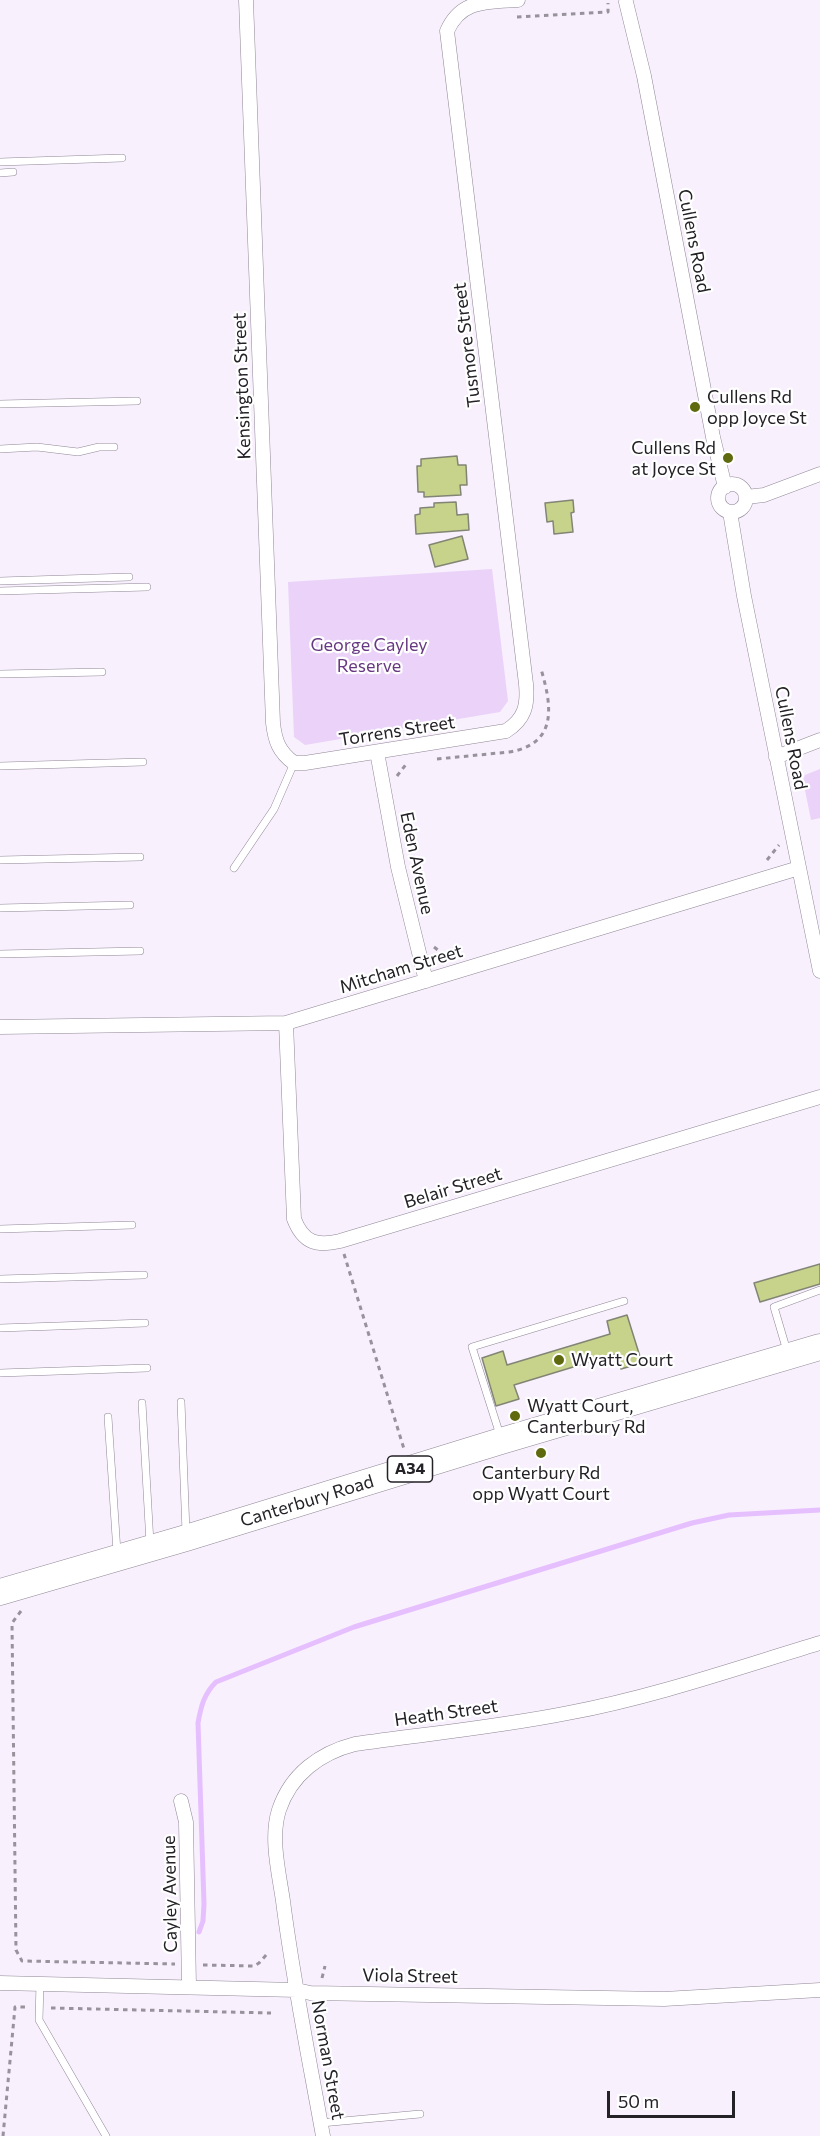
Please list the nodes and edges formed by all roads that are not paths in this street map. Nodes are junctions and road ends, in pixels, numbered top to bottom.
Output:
1 (246, 0) edge
2 (518, 0) edge
3 (624, 1) edge
4 (122, 158) dead end
5 (0, 162) edge
6 (0, 172) edge
7 (14, 172) dead end
8 (137, 401) dead end
9 (0, 404) edge
10 (114, 447) dead end
11 (0, 449) edge
12 (820, 474) edge
13 (725, 487) junction
14 (746, 497) junction
15 (730, 512) junction
16 (129, 577) dead end
17 (0, 581) edge
18 (147, 587) dead end
19 (0, 591) edge
20 (102, 672) dead end
21 (0, 674) edge
22 (506, 731) joint
23 (820, 740) edge
24 (377, 752) junction
25 (776, 757) junction
26 (143, 762) dead end
27 (294, 763) junction
28 (0, 766) edge
29 (140, 857) dead end
30 (0, 860) edge
31 (234, 867) dead end
32 (799, 868) junction
33 (130, 905) dead end
34 (0, 908) edge
35 (140, 951) dead end
36 (0, 954) edge
37 (820, 971) edge
38 (426, 981) junction
39 (286, 1023) junction
40 (0, 1027) edge
41 (820, 1097) edge
42 (132, 1225) dead end
43 (0, 1229) edge
44 (144, 1275) dead end
45 (0, 1279) edge
46 (820, 1290) edge
47 (624, 1301) dead end
48 (145, 1323) dead end
49 (0, 1328) edge
50 (820, 1347) edge
51 (788, 1356) junction
52 (147, 1368) dead end
53 (0, 1373) edge
54 (181, 1402) dead end
55 (142, 1403) dead end
56 (108, 1417) dead end
57 (501, 1441) junction
58 (186, 1538) junction
59 (150, 1548) junction
60 (118, 1558) junction
61 (0, 1592) edge
62 (820, 1643) edge
63 (181, 1801) dead end
64 (0, 1983) edge
65 (40, 1983) junction
66 (189, 1986) junction
67 (297, 1990) junction
68 (820, 1990) edge
69 (420, 2114) dead end
70 (322, 2129) edge
71 (106, 2136) edge

1 - 27 street, Kensington Street
2 - 22 street, Tusmore Street
3 - 13 street, Cullens Road
4 - 5 lane
6 - 7 lane
8 - 9 lane
10 - 11 lane
12 - 14 street
13 - 14 street
13 - 15 street
14 - 15 street
15 - 25 street, Cullens Road
16 - 17 lane
18 - 19 lane
20 - 21 lane
22 - 24 street, Torrens Street
23 - 25 street
24 - 27 street, Torrens Street
24 - 38 street, Eden Avenue
25 - 32 street, Cullens Road
26 - 28 lane
27 - 31 lane
29 - 30 lane
32 - 37 street, Cullens Road
32 - 38 street, Mitcham Street
33 - 34 lane
35 - 36 lane
38 - 39 street, Mitcham Street
39 - 40 street, Mitcham Street
39 - 41 street, Belair Street
42 - 43 lane
44 - 45 lane
46 - 51 lane
47 - 57 lane
48 - 49 lane
50 - 51 highway, Canterbury Road / A34
51 - 57 highway, Canterbury Road / A34
52 - 53 lane
54 - 58 lane
55 - 59 lane
56 - 60 lane
57 - 58 highway, Canterbury Road / A34
58 - 59 highway, Canterbury Road / A34
59 - 60 highway, Canterbury Road / A34
60 - 61 highway, Canterbury Road / A34
62 - 67 street, Heath Street
63 - 66 street, Cayley Avenue
64 - 65 street, Viola Street
65 - 66 street, Viola Street
65 - 71 lane
66 - 67 street, Viola Street
67 - 68 street, Viola Street
67 - 70 street, Norman Street
69 - 70 lane

